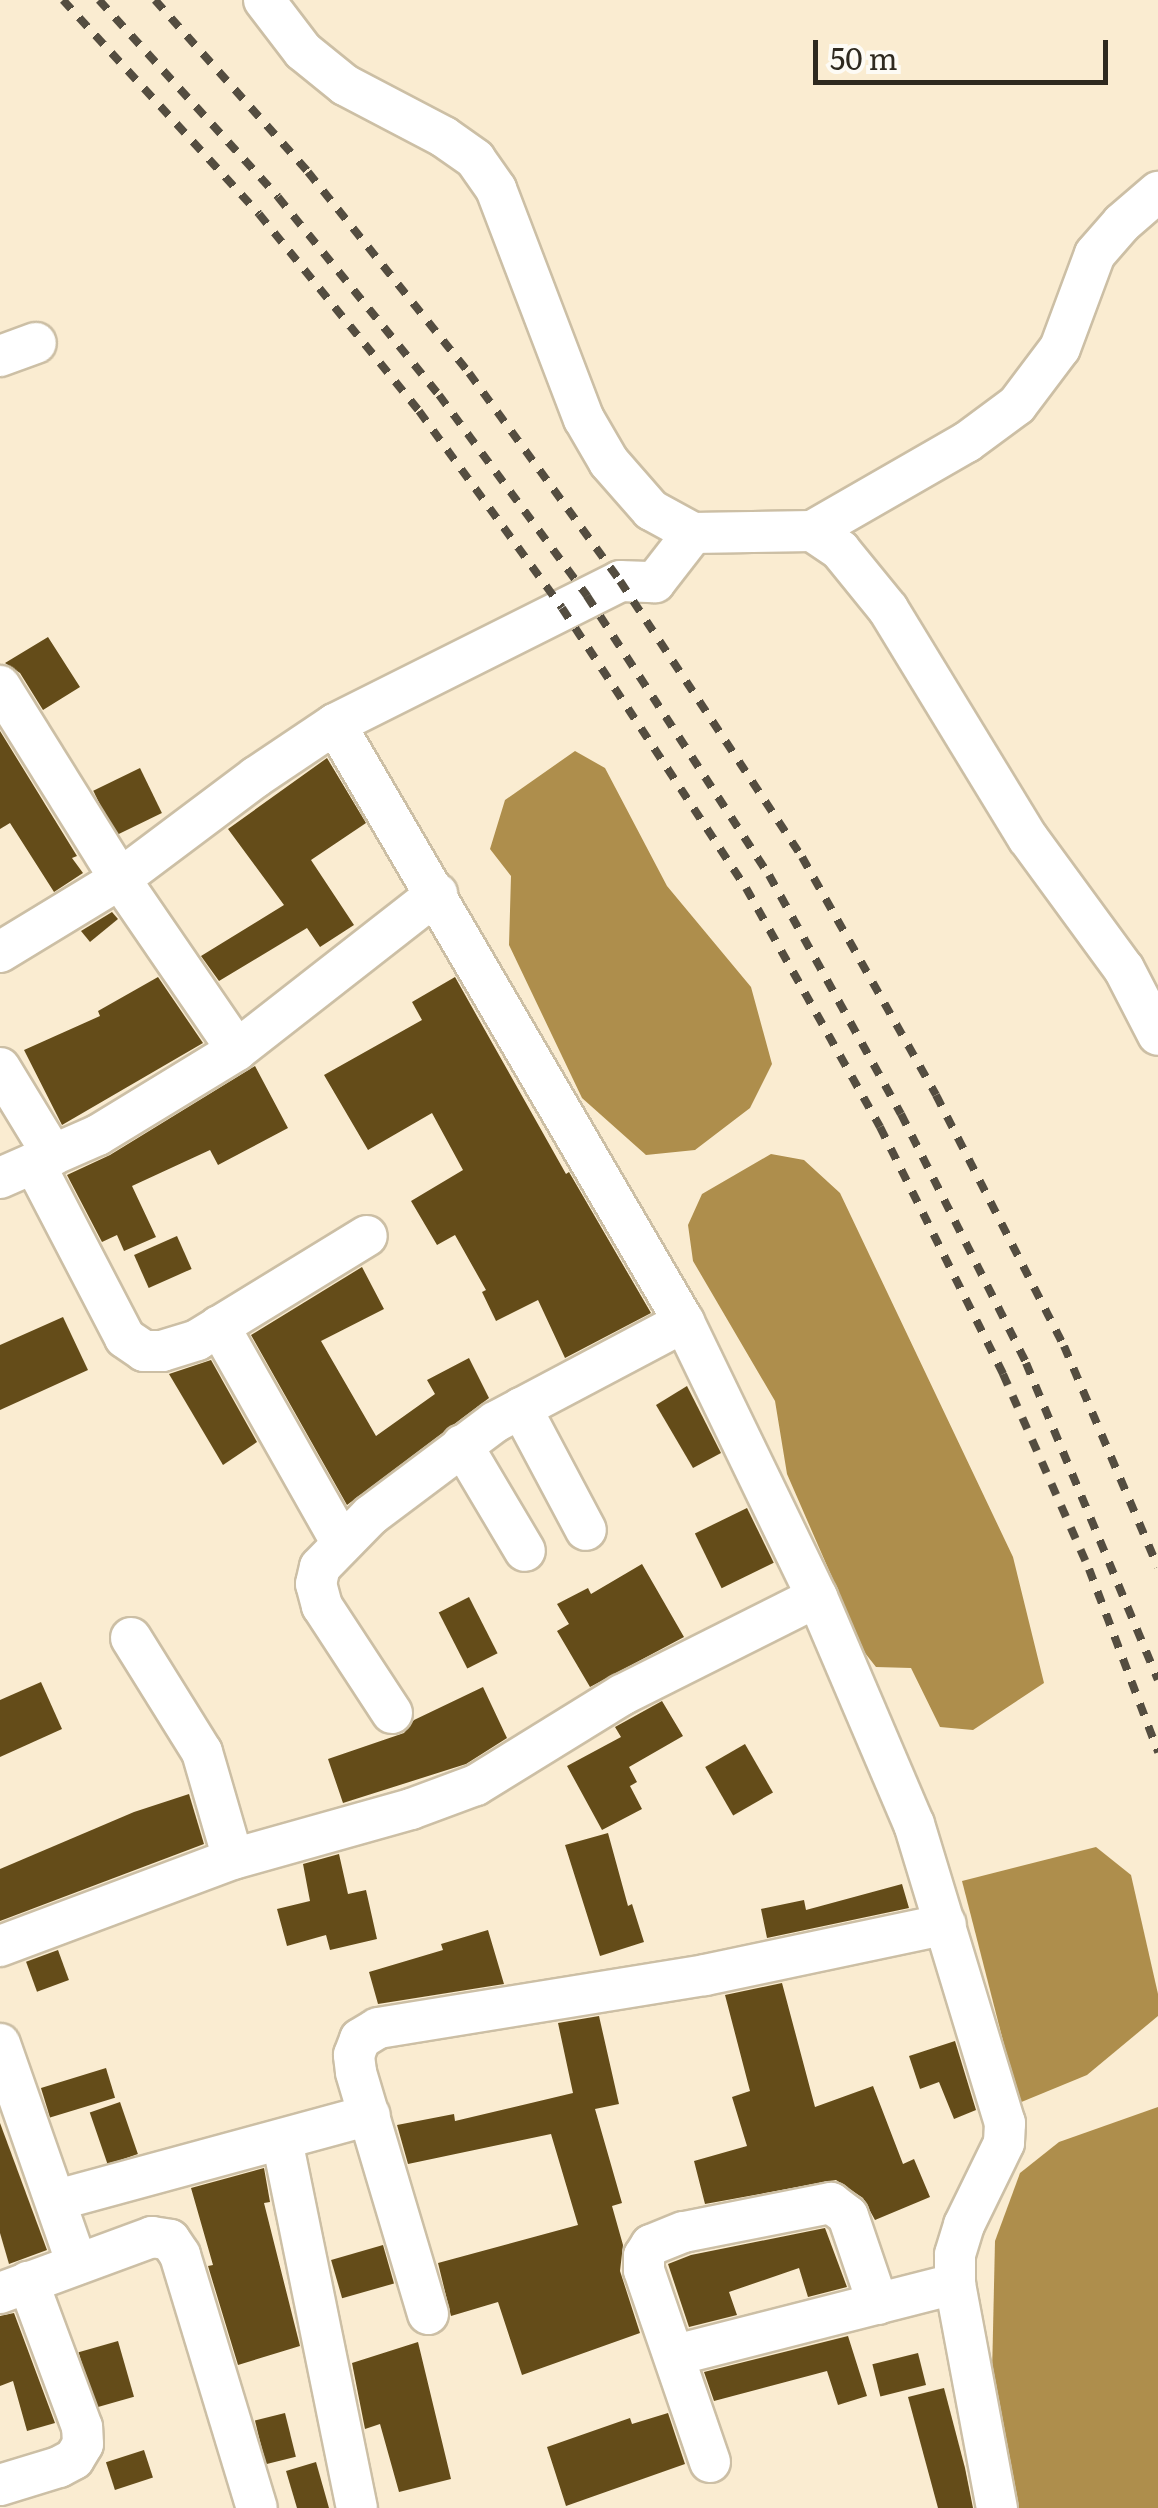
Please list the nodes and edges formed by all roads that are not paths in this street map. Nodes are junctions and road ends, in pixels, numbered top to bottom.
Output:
1 (264, 0) edge
2 (1158, 192) edge
3 (812, 531) junction
4 (692, 533) junction
5 (0, 686) edge
6 (336, 724) junction
7 (120, 879) junction
8 (437, 894) junction
9 (0, 952) edge
10 (1158, 1035) edge
11 (237, 1050) junction
12 (0, 1068) edge
13 (29, 1165) edge
14 (367, 1236) dead end
15 (684, 1322) junction
16 (219, 1326) junction
17 (521, 1408) junction
18 (462, 1445) junction
19 (586, 1530) dead end
20 (341, 1542) junction
21 (525, 1551) dead end
22 (817, 1596) junction
23 (131, 1638) dead end
24 (392, 1713) dead end
25 (233, 1859) junction
26 (946, 1924) junction
27 (0, 1946) edge
28 (0, 2044) edge
29 (370, 2115) junction
30 (282, 2140) junction
31 (58, 2200) junction
32 (77, 2264) junction
33 (954, 2284) junction
34 (14, 2288) edge
35 (878, 2304) junction
36 (428, 2314) dead end
37 (676, 2355) junction
38 (710, 2462) dead end
39 (0, 2484) edge
40 (257, 2508) edge
41 (357, 2508) edge
42 (997, 2508) edge

1 - 4 street
2 - 3 street
3 - 4 street
3 - 10 street
4 - 6 street
5 - 7 street
6 - 7 street
6 - 8 street
7 - 9 street
7 - 11 street
8 - 11 street
8 - 15 street
11 - 13 street
12 - 13 street
13 - 16 street
14 - 16 street
15 - 17 street
15 - 22 street
16 - 20 street
17 - 18 street
17 - 19 street
18 - 20 street
18 - 21 street
20 - 24 street
22 - 25 street
22 - 26 street
23 - 25 street
25 - 27 street
26 - 29 street
26 - 33 street
28 - 31 street
29 - 30 street
29 - 36 street
30 - 31 street
30 - 41 street
31 - 32 street
32 - 34 street
32 - 40 street
33 - 35 street
33 - 42 street
34 - 39 street
35 - 37 street
35 - 37 street
37 - 38 street

